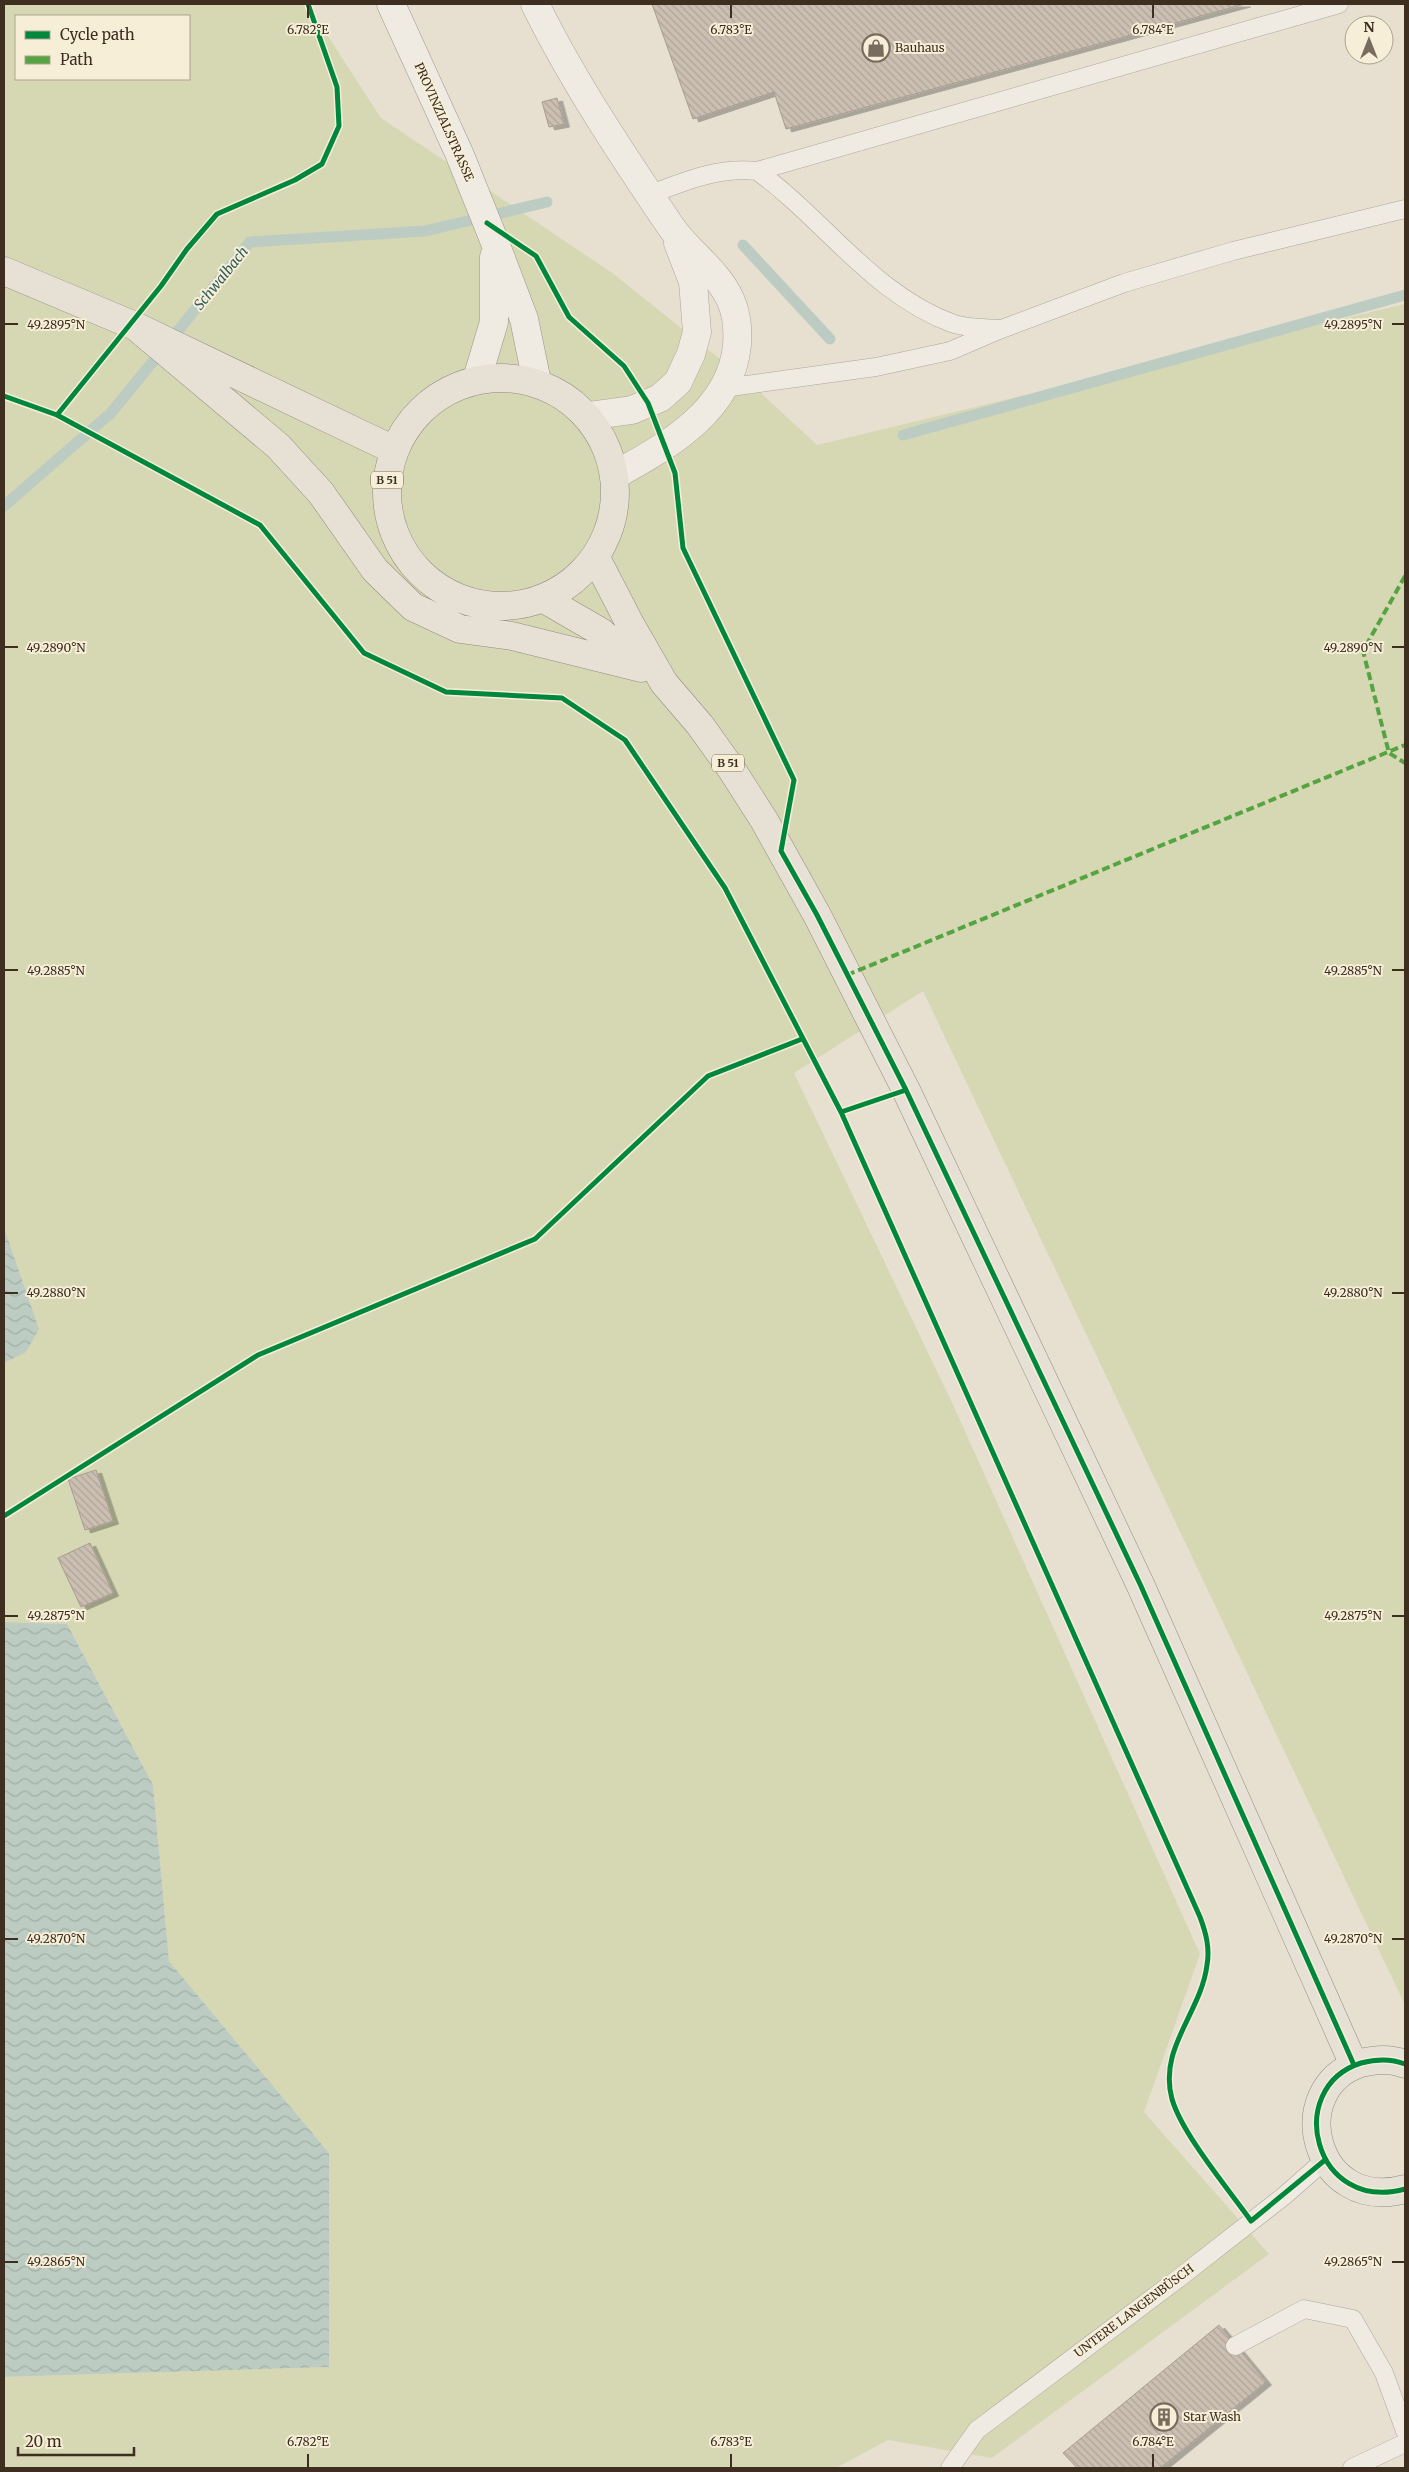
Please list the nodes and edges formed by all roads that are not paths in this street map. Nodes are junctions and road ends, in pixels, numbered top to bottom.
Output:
1 (391, 4) edge
2 (535, 4) edge
3 (1339, 4) edge
4 (756, 171) junction
5 (649, 194) junction
6 (1405, 209) edge
7 (673, 230) junction
8 (494, 240) junction
9 (4, 272) edge
10 (999, 330) junction
11 (209, 373) junction
12 (477, 379) junction
13 (537, 382) junction
14 (724, 388) junction
15 (588, 416) junction
16 (394, 450) junction
17 (615, 475) junction
18 (596, 558) junction
19 (544, 599) junction
20 (641, 668) junction
21 (664, 684) junction
22 (1405, 2064) edge
23 (1354, 2066) junction
24 (1325, 2160) junction
25 (1405, 2189) edge
26 (1235, 2346) dead end
27 (1405, 2431) edge
28 (1405, 2443) edge
29 (950, 2468) edge
30 (1352, 2468) edge

1 - 8 street, PROVINZIALSTRASSE
2 - 5 street
3 - 4 lane
4 - 5 lane
4 - 10 lane
5 - 7 street
6 - 10 lane
7 - 14 street
7 - 15 street
8 - 12 street, PROVINZIALSTRASSE
8 - 13 street, PROVINZIALSTRASSE
9 - 11 main road, B 51
10 - 14 lane
11 - 16 main road, B 51
11 - 20 main road, B 51
12 - 13 main road, B 51
12 - 16 main road, B 51
13 - 15 main road, B 51
14 - 17 street
15 - 17 main road, B 51
16 - 19 main road, B 51
17 - 18 main road, B 51
18 - 19 main road, B 51
18 - 21 main road, B 51
19 - 20 main road, B 51
20 - 21 main road, B 51
21 - 23 main road, B 51
22 - 23 main road
23 - 24 main road
24 - 25 main road
24 - 29 lane, UNTERE LANGENBÜSCH
26 - 27 lane
28 - 30 lane

